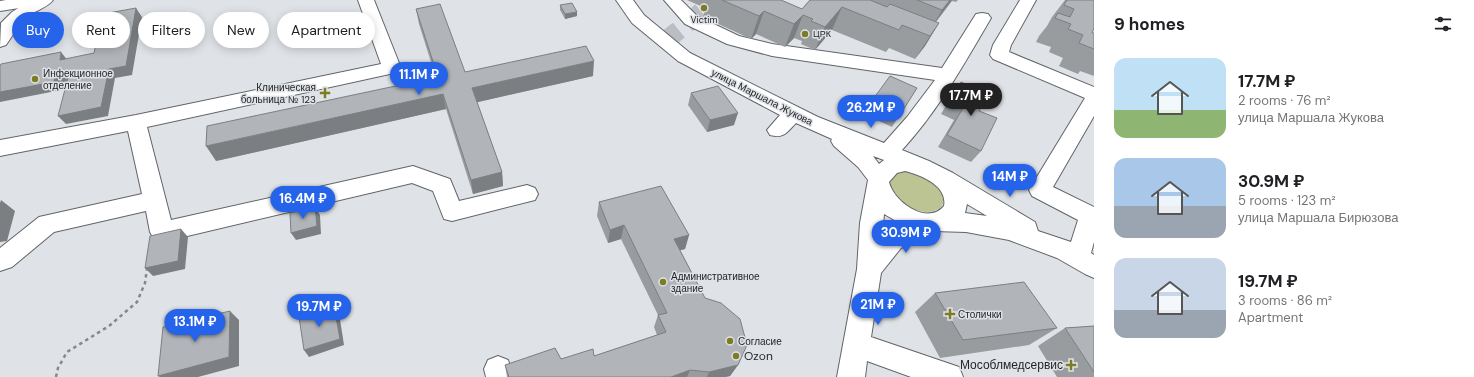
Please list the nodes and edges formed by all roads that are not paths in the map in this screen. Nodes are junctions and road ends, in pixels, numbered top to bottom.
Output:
1 (39, 0) edge
2 (45, 0) edge
3 (366, 0) edge
4 (624, 0) edge
5 (672, 0) edge
6 (1028, 0) edge
7 (0, 6) edge
8 (982, 18) dead end
9 (1, 33) edge
10 (947, 75) junction
11 (1094, 94) edge
12 (1094, 99) edge
13 (793, 113) junction
14 (136, 122) junction
15 (811, 122) junction
16 (1087, 126) edge
17 (777, 130) dead end
18 (0, 148) edge
19 (887, 153) junction
20 (919, 166) junction
21 (939, 176) junction
22 (878, 180) junction
23 (527, 194) dead end
24 (155, 200) junction
25 (1092, 214) edge
26 (936, 222) junction
27 (1078, 258) edge
28 (0, 261) edge
29 (868, 269) junction
30 (856, 345) junction
31 (851, 377) edge
32 (949, 377) edge

1 - 7 street
2 - 9 street
3 - 14 street
4 - 13 street, улица Маршала Жукова
5 - 10 street
6 - 11 street
8 - 10 street
10 - 19 street
12 - 16 street
13 - 15 street, улица Маршала Жукова
13 - 17 street
14 - 18 street
14 - 24 street
15 - 19 street, улица Маршала Жукова
15 - 22 street
16 - 25 street
19 - 20 street, улица Маршала Жукова
20 - 21 street
20 - 22 street
21 - 26 street
21 - 27 street
22 - 26 street
22 - 29 street
23 - 24 street
24 - 28 street
25 - 27 street
26 - 27 street
26 - 29 street
29 - 30 street
30 - 31 street
30 - 32 street

